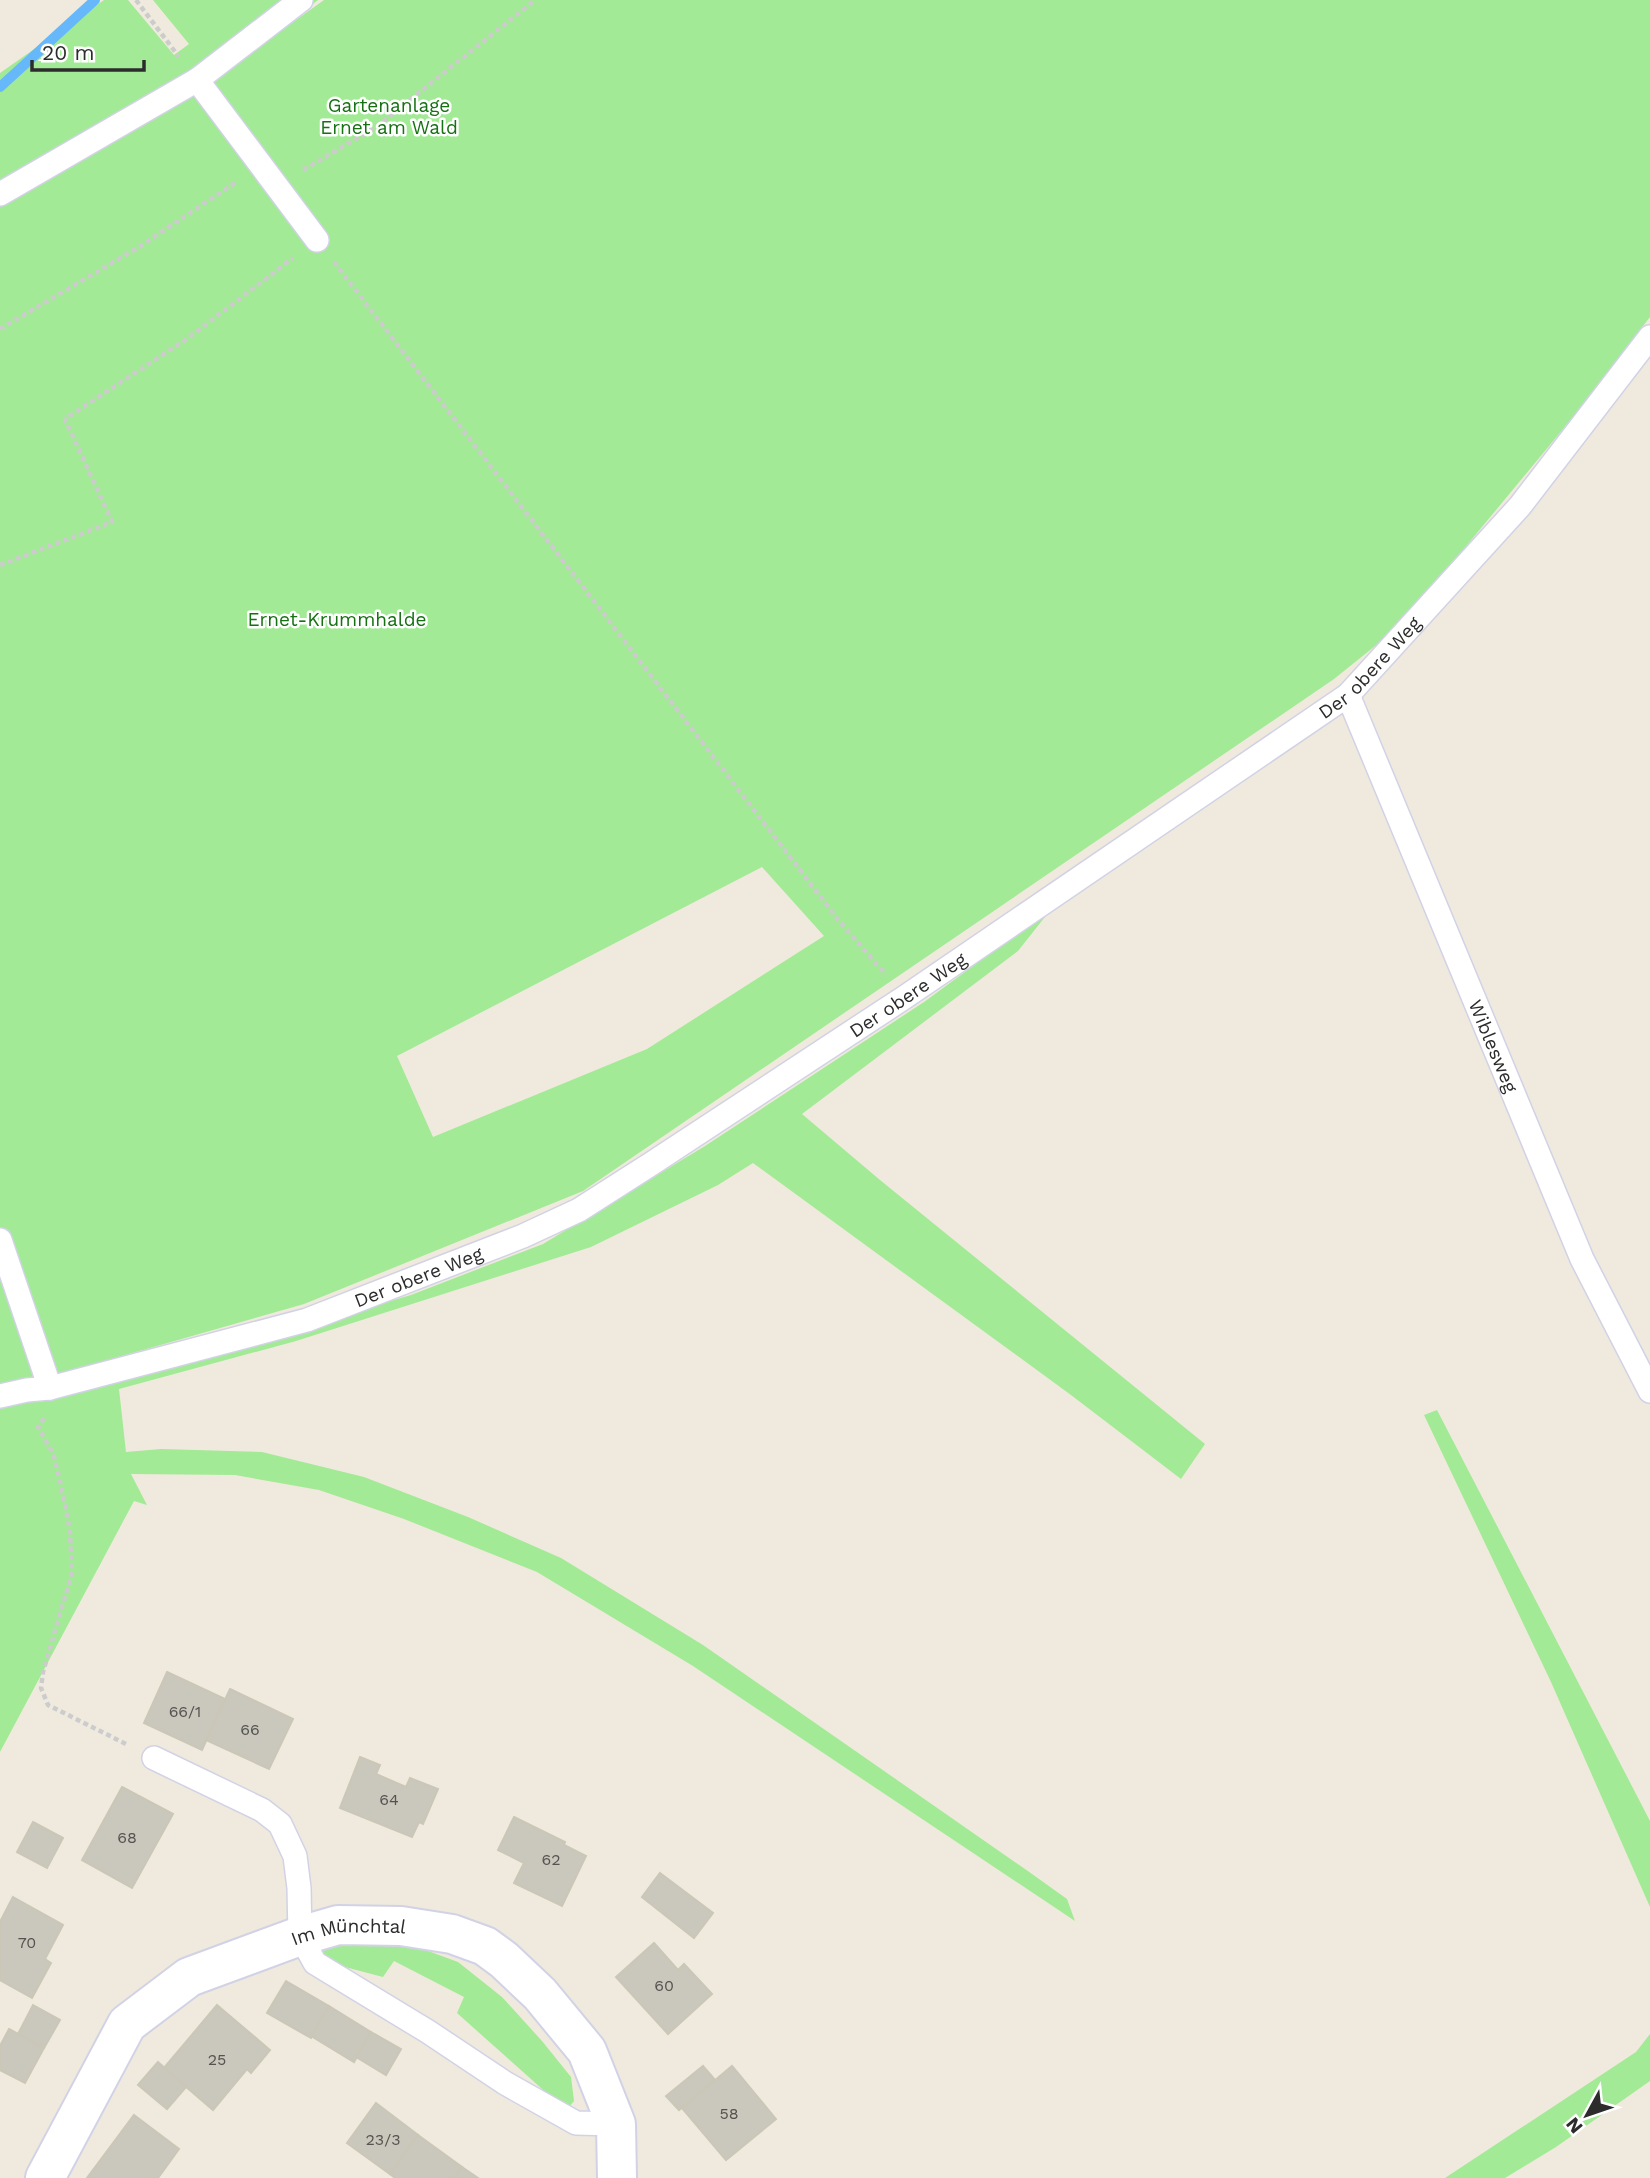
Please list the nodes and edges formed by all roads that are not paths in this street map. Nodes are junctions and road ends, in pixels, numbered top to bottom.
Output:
1 (301, 0) edge
2 (197, 80) junction
3 (0, 194) edge
4 (317, 240) road end
5 (1650, 337) edge
6 (1348, 695) junction
7 (0, 1240) edge
8 (50, 1388) junction
9 (1650, 1391) edge
10 (0, 1396) edge
11 (154, 1758) road end
12 (300, 1936) junction
13 (616, 2124) junction
14 (45, 2178) edge
15 (617, 2178) edge

1 - 2 lane
2 - 3 lane
2 - 4 lane
5 - 6 lane, Der obere Weg
6 - 8 lane, Der obere Weg
6 - 9 lane, Wiblesweg
7 - 8 lane
8 - 10 lane, Der obere Weg
11 - 12 lane
12 - 13 lane
12 - 13 street, Im Münchtal
12 - 14 street, Im Münchtal
13 - 15 street, Im Münchtal

